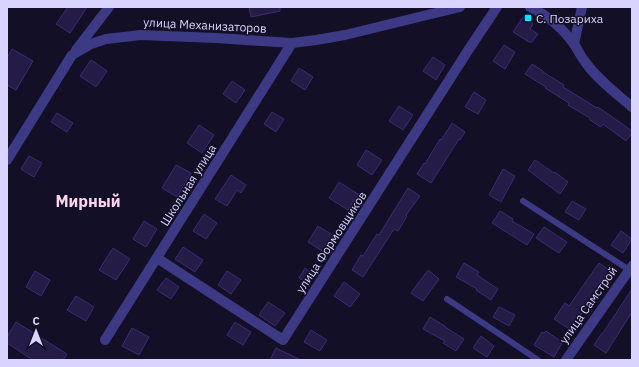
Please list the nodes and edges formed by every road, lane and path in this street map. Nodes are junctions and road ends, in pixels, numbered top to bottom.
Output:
1 (109, 7) edge
2 (460, 7) edge
3 (498, 7) edge
4 (530, 7) edge
5 (582, 7) edge
6 (292, 43) junction
7 (574, 44) junction
8 (72, 55) junction
9 (632, 107) edge
10 (7, 160) edge
11 (523, 201) dead end
12 (157, 258) junction
13 (631, 269) edge
14 (447, 299) dead end
15 (105, 340) dead end
16 (538, 360) edge
17 (566, 360) edge

1 - 8 street
2 - 6 street, улица Механизаторов
3 - 12 street, улица Формовщиков
4 - 7 street
5 - 7 street
6 - 8 street, улица Механизаторов
6 - 12 street, Школьная улица
7 - 9 street
8 - 10 street, улица Механизаторов
11 - 13 lane
12 - 15 street, Школьная улица
13 - 17 street, улица Самстрой
14 - 16 lane

